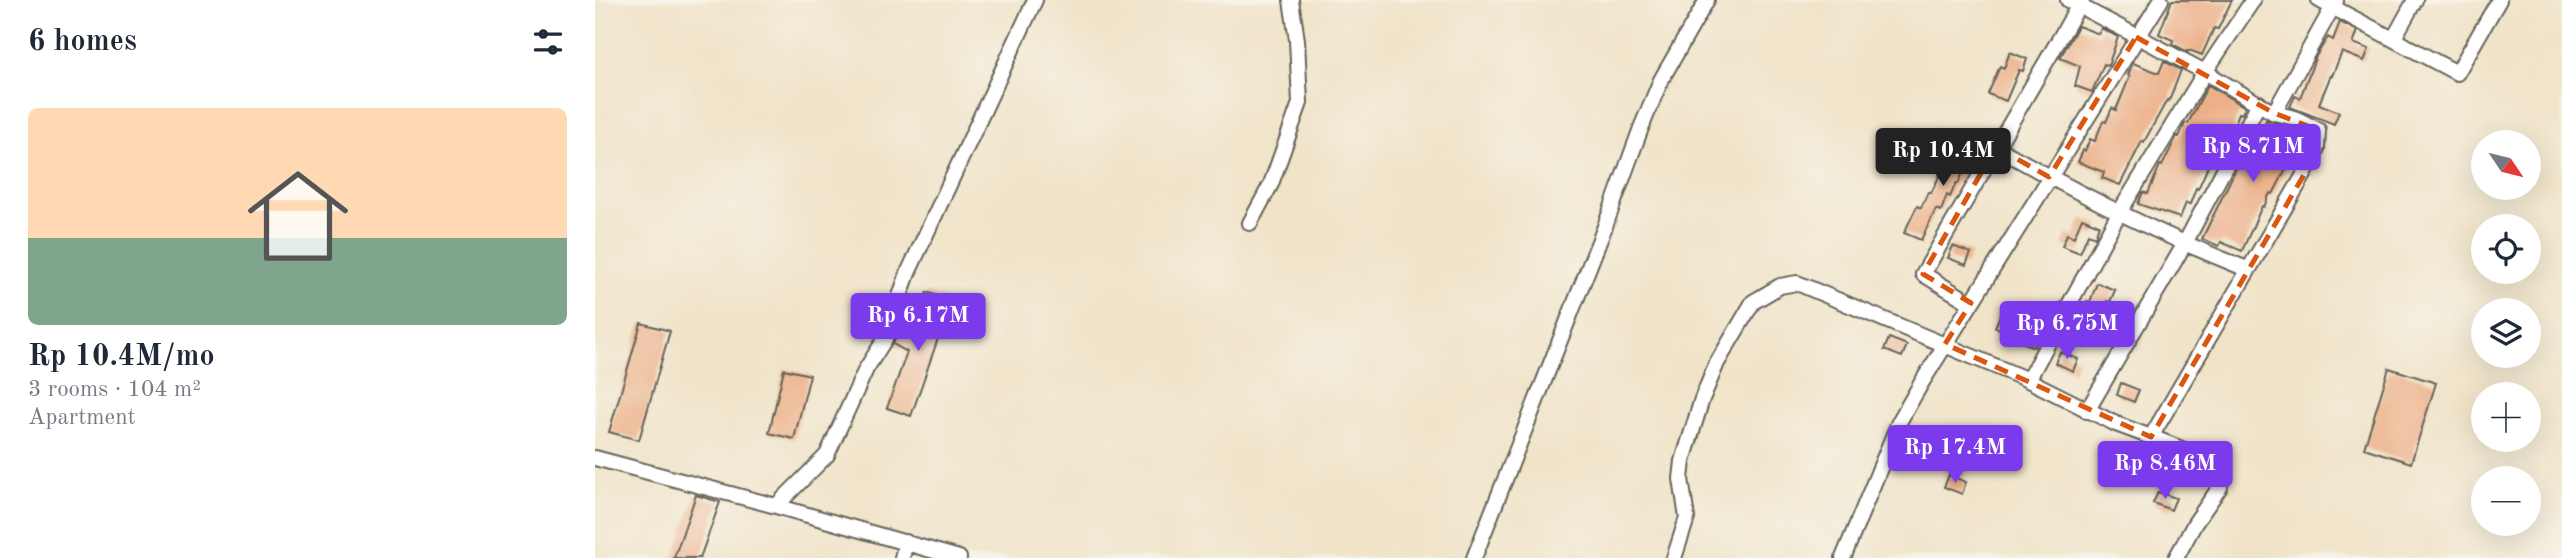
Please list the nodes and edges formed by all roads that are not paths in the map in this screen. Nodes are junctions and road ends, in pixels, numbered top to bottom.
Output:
1 (1035, 0) edge
2 (1290, 0) edge
3 (1707, 0) edge
4 (2161, 0) edge
5 (2253, 0) edge
6 (2319, 0) edge
7 (2415, 0) edge
8 (2498, 0) edge
9 (2076, 2) edge
10 (2335, 4) edge
11 (2136, 37) junction
12 (2394, 38) junction
13 (2205, 72) junction
14 (2259, 103) junction
15 (2274, 113) junction
16 (1996, 147) junction
17 (2049, 177) junction
18 (2119, 213) junction
19 (1250, 223) dead end
20 (2184, 245) junction
21 (2247, 269) junction
22 (1971, 303) junction
23 (1945, 344) junction
24 (2028, 380) junction
25 (2087, 411) junction
26 (2151, 437) junction
27 (595, 458) edge
28 (776, 506) junction
29 (906, 542) junction
30 (902, 558) edge
31 (959, 558) edge
32 (1474, 558) edge
33 (1674, 558) edge
34 (1843, 558) edge
35 (2176, 558) edge

1 - 28 street
2 - 19 street
3 - 32 street
4 - 11 street
5 - 13 street
6 - 10 street
7 - 12 street
8 - 12 street
9 - 11 street
9 - 16 street
10 - 12 street
10 - 15 street
11 - 13 street
11 - 17 street
13 - 14 street
13 - 18 street
14 - 15 street
14 - 20 street
15 - 21 street
16 - 17 street
16 - 22 street
17 - 18 street
17 - 22 street
18 - 20 street
18 - 24 street
20 - 21 street
20 - 25 street
21 - 26 street
22 - 23 street
23 - 24 street
23 - 33 street
23 - 34 street
24 - 25 street
25 - 26 street
26 - 35 street
27 - 28 street
28 - 29 street
29 - 30 street
29 - 31 street

